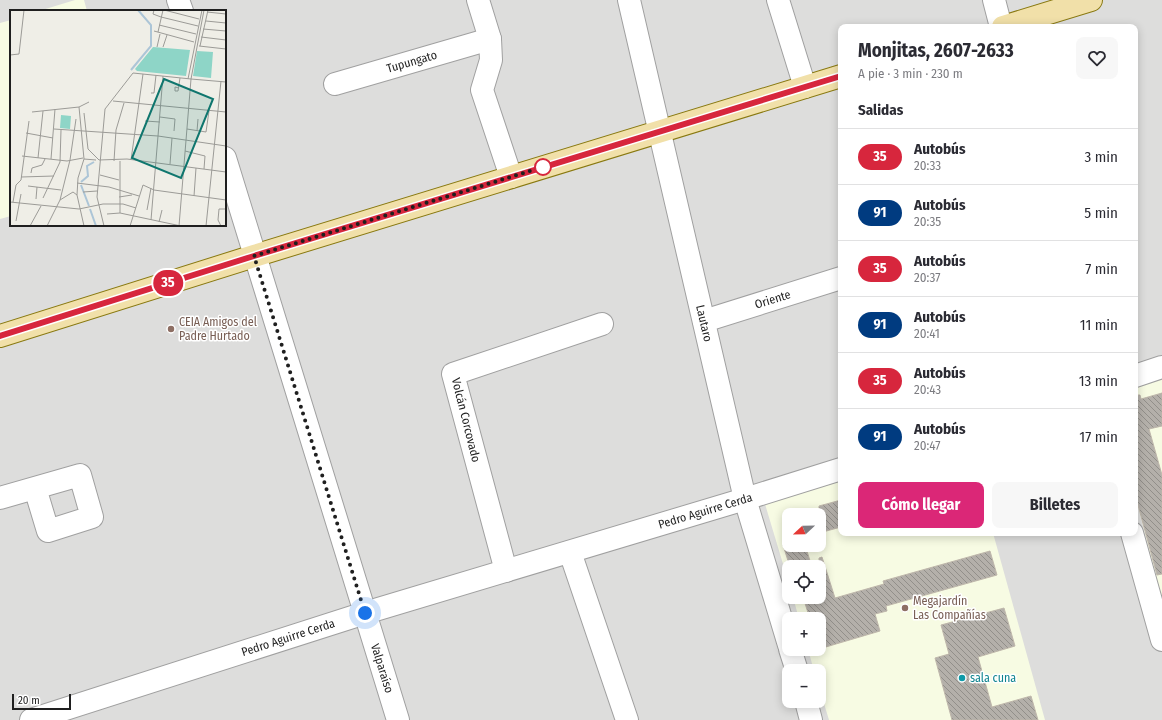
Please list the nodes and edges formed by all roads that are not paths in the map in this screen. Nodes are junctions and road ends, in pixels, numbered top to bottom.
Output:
1 (178, 0) edge
2 (478, 0) edge
3 (629, 0) edge
4 (778, 0) edge
5 (994, 0) edge
6 (1091, 0) edge
7 (182, 10) edge
8 (1001, 24) edge
9 (1012, 24) edge
10 (490, 39) junction
11 (838, 77) edge
12 (335, 84) dead end
13 (805, 87) junction
14 (660, 131) junction
15 (226, 161) edge
16 (511, 177) junction
17 (254, 256) junction
18 (838, 279) edge
19 (704, 322) junction
20 (602, 324) dead end
21 (0, 336) edge
22 (1162, 368) edge
23 (1138, 375) edge
24 (838, 470) edge
25 (35, 488) dead end
26 (0, 498) edge
27 (745, 499) junction
28 (1133, 536) edge
29 (570, 552) junction
30 (506, 571) junction
31 (365, 613) junction
32 (782, 622) edge
33 (1162, 640) edge
34 (808, 708) edge
35 (31, 720) edge
36 (398, 720) edge
37 (627, 720) edge
38 (811, 720) edge

1 - 7 street
2 - 10 street
3 - 14 street, Lautaro
4 - 13 street
5 - 8 street
6 - 9 main road
10 - 12 street, Tupungato
10 - 16 street
11 - 13 main road
13 - 14 main road
14 - 16 main road
14 - 19 street, Lautaro
15 - 17 street, Valparaíso
16 - 17 main road
17 - 21 main road
17 - 31 street, Valparaíso
18 - 19 street, Oriente
19 - 27 street, Lautaro
20 - 30 street, Volcán Corcovado
22 - 23 street
24 - 27 street, Pedro Aguirre Cerda
25 - 26 street
27 - 29 street, Pedro Aguirre Cerda
27 - 32 street, Lautaro
28 - 33 street
29 - 30 street, Pedro Aguirre Cerda
29 - 37 street
30 - 31 street, Pedro Aguirre Cerda
31 - 35 street, Pedro Aguirre Cerda
31 - 36 street, Valparaíso
34 - 38 street

